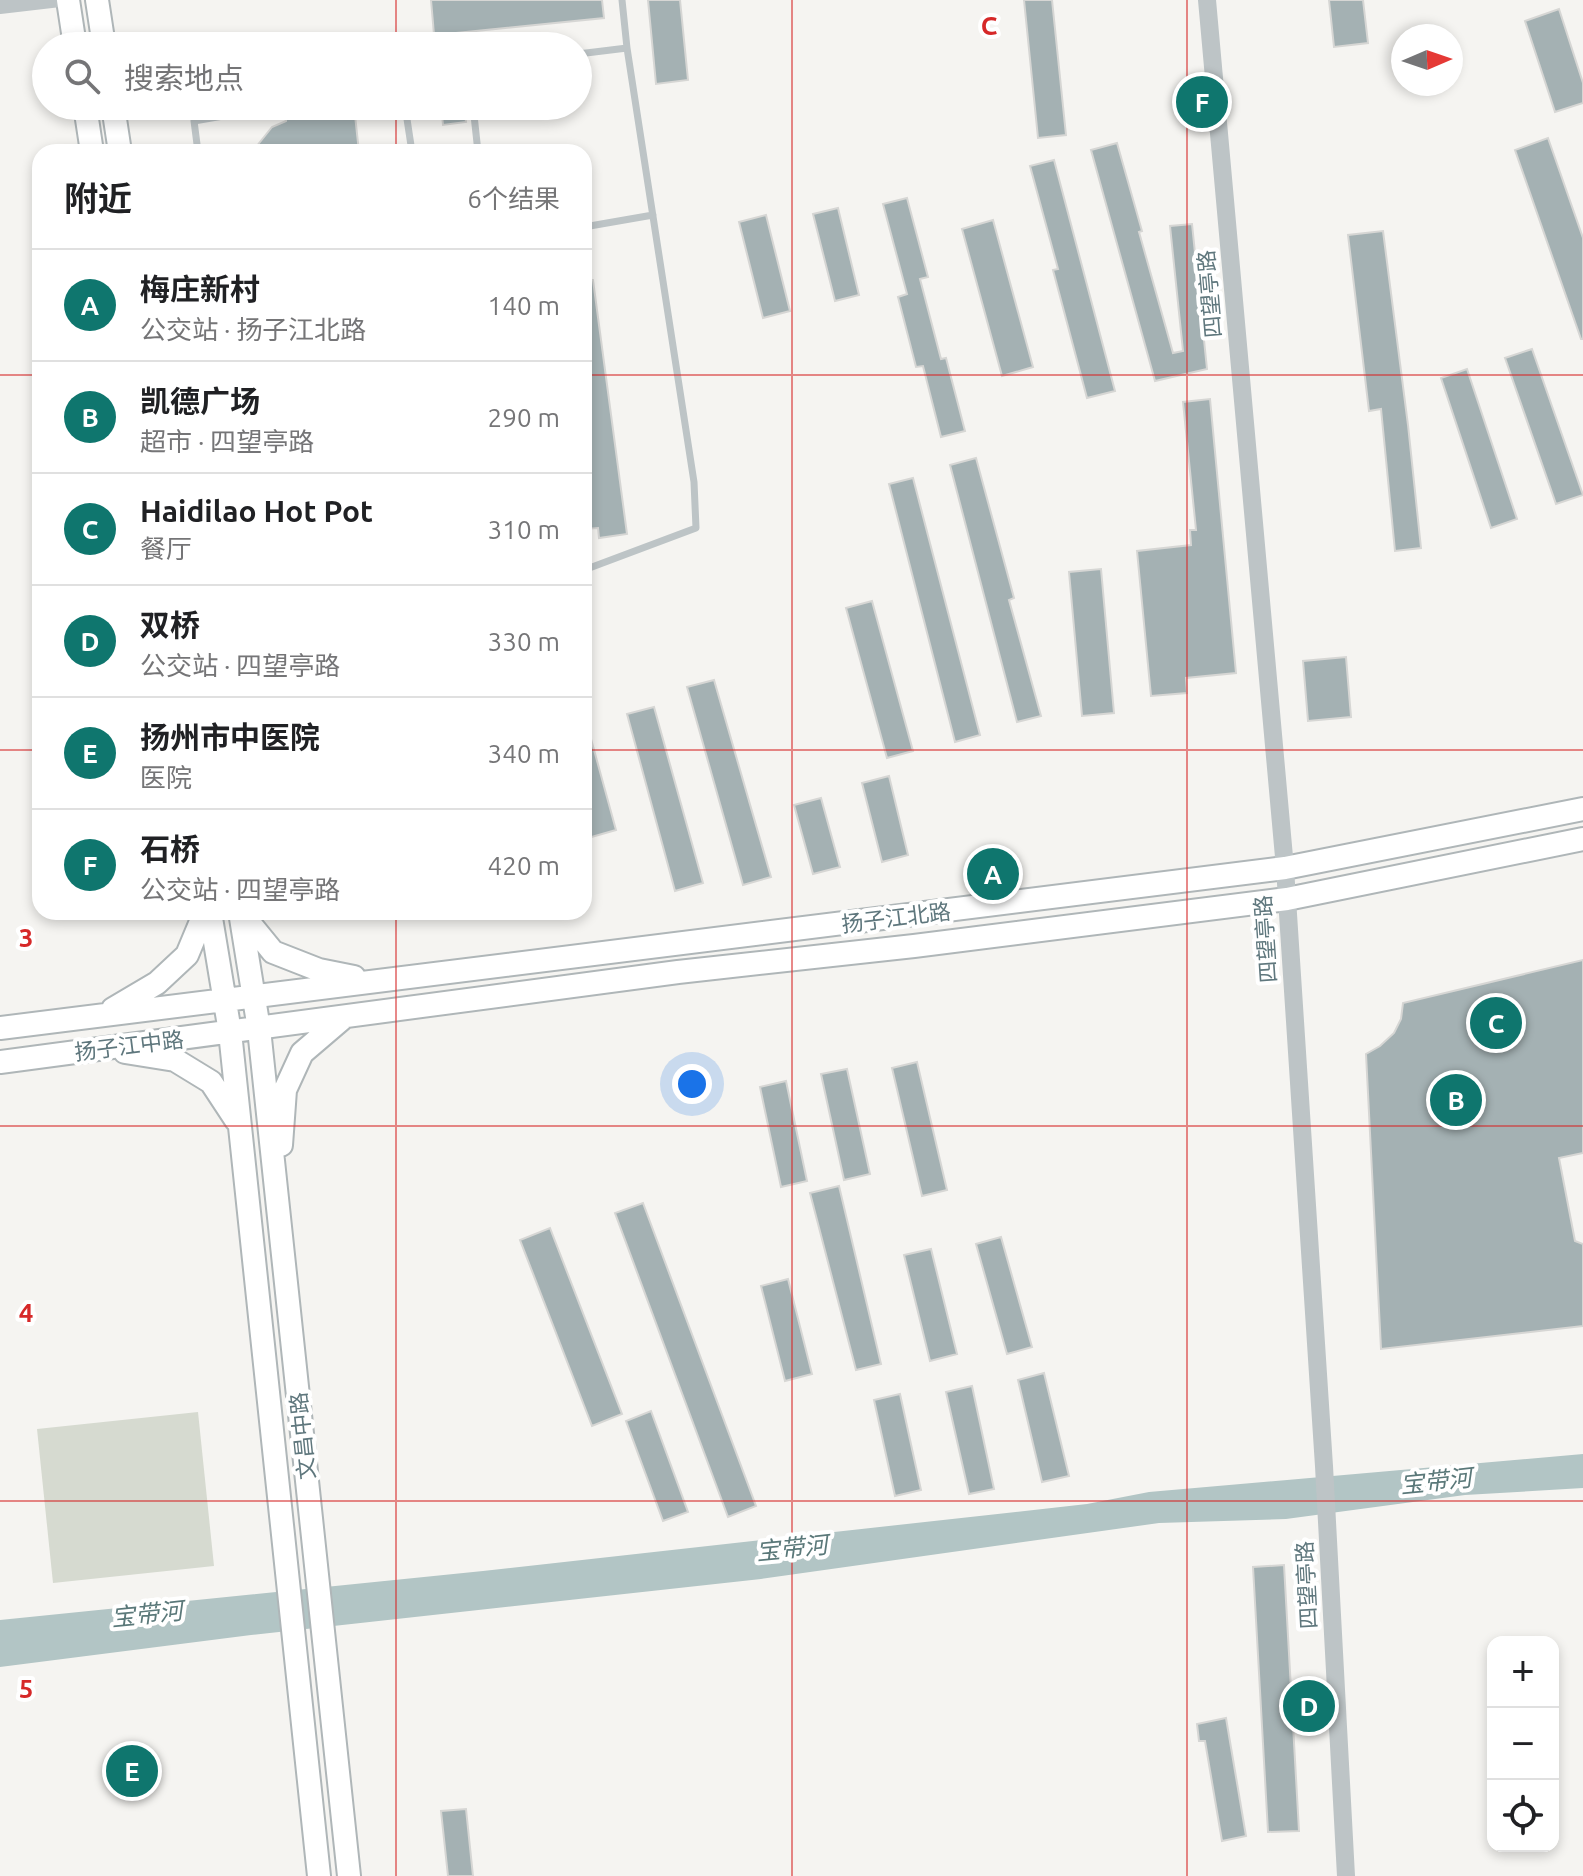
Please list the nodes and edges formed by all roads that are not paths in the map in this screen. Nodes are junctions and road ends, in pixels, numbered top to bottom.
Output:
1 (60, 0) edge
2 (68, 0) edge
3 (97, 0) edge
4 (622, 0) edge
5 (1207, 0) edge
6 (0, 7) edge
7 (73, 32) edge
8 (102, 32) edge
9 (627, 48) junction
10 (592, 52) edge
11 (87, 120) edge
12 (115, 120) edge
13 (200, 120) edge
14 (407, 120) edge
15 (475, 120) edge
16 (91, 144) edge
17 (119, 144) edge
18 (197, 144) edge
19 (411, 144) edge
20 (477, 144) edge
21 (653, 215) junction
22 (592, 226) edge
23 (592, 567) edge
24 (1583, 809) edge
25 (1583, 839) edge
26 (1285, 868) junction
27 (1287, 899) junction
28 (204, 920) edge
29 (209, 920) edge
30 (241, 920) edge
31 (247, 920) edge
32 (374, 981) junction
33 (254, 996) junction
34 (224, 1000) junction
35 (103, 1015) junction
36 (344, 1017) junction
37 (0, 1028) edge
38 (259, 1029) junction
39 (230, 1032) junction
40 (101, 1049) junction
41 (0, 1062) edge
42 (239, 1124) junction
43 (276, 1201) junction
44 (319, 1876) edge
45 (349, 1876) edge
46 (1346, 1876) edge

1 - 6 street
2 - 7 main road
3 - 8 main road
4 - 9 lane
5 - 26 street, 四望亭路
9 - 10 lane
9 - 21 lane
11 - 16 main road
12 - 17 main road
13 - 18 lane
14 - 19 lane
15 - 20 lane
21 - 22 lane
21 - 23 lane
24 - 26 main road, 扬子江北路
25 - 27 main road, 扬子江北路
26 - 27 street, 四望亭路
26 - 32 main road, 扬子江北路
27 - 36 main road, 扬子江北路
27 - 46 street, 四望亭路
28 - 35 main road
29 - 34 main road, 文昌中路
30 - 33 main road, 文昌中路
31 - 32 main road
32 - 33 main road, 扬子江北路
33 - 34 main road, 扬子江中路
33 - 38 main road, 文昌中路
34 - 35 main road, 扬子江中路
34 - 39 main road, 文昌中路
35 - 37 main road, 扬子江中路
36 - 38 main road, 扬子江北路
36 - 43 main road
38 - 39 main road, 扬子江中路
38 - 43 main road, 文昌中路
39 - 40 main road, 扬子江中路
39 - 42 main road, 文昌中路
40 - 41 main road, 扬子江中路
40 - 42 main road
42 - 44 main road, 文昌中路
43 - 45 main road, 文昌中路

